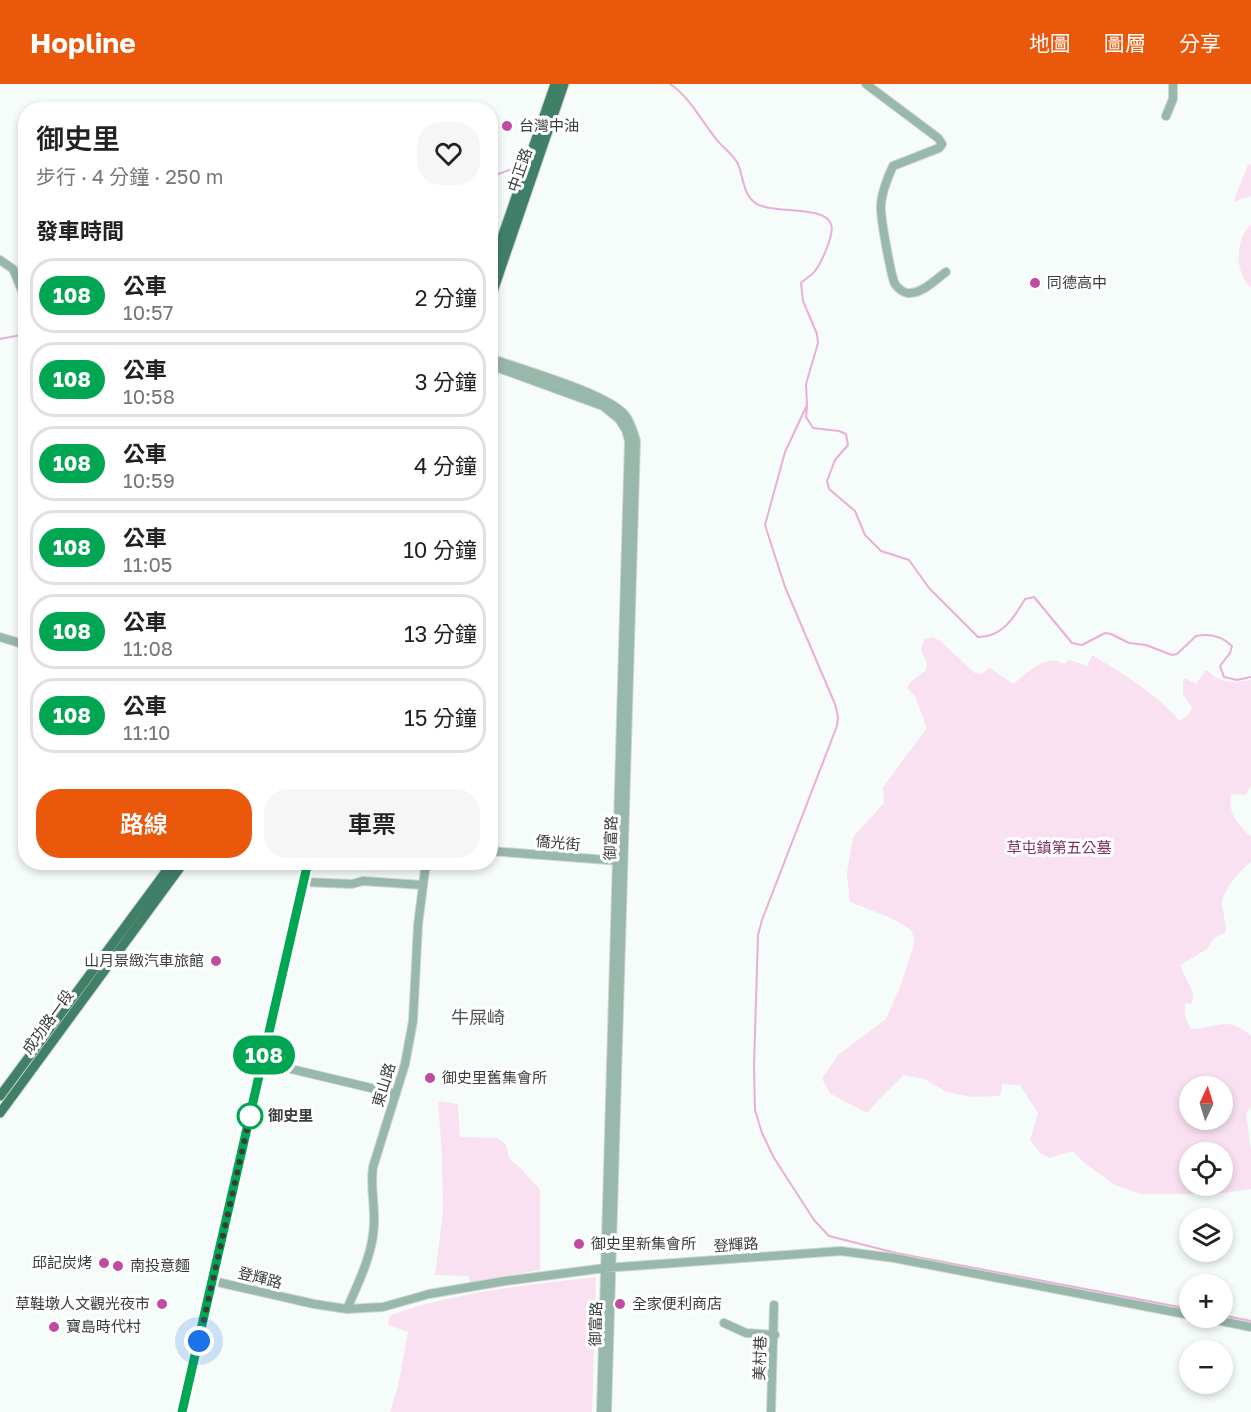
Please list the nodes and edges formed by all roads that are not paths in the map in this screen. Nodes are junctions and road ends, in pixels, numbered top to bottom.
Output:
1 (555, 84) edge
2 (564, 84) edge
3 (866, 84) edge
4 (1173, 84) edge
5 (1166, 116) dead end
6 (498, 249) edge
7 (0, 260) edge
8 (946, 272) dead end
9 (498, 277) edge
10 (18, 281) edge
11 (498, 361) edge
12 (498, 368) edge
13 (0, 637) edge
14 (18, 643) edge
15 (498, 852) edge
16 (621, 861) junction
17 (167, 870) edge
18 (178, 870) edge
19 (306, 870) edge
20 (425, 870) edge
21 (303, 882) junction
22 (422, 885) junction
23 (262, 1062) junction
24 (396, 1094) junction
25 (0, 1096) edge
26 (0, 1113) edge
27 (608, 1268) junction
28 (213, 1281) junction
29 (774, 1305) dead end
30 (347, 1309) junction
31 (1179, 1313) edge
32 (724, 1323) dead end
33 (1233, 1323) edge
34 (1251, 1327) edge
35 (775, 1335) junction
36 (182, 1412) edge
37 (601, 1412) edge
38 (607, 1412) edge
39 (771, 1412) edge

1 - 6 main road, 中正路
2 - 9 main road, 中正路
3 - 8 street
4 - 5 street
7 - 10 street
11 - 16 street, 御富路
12 - 16 street, 御富路
13 - 14 street
15 - 16 street, 僑光街
16 - 27 street, 御富路
17 - 25 main road, 成功路一段
18 - 26 main road, 成功路一段
19 - 21 main road
20 - 22 street, 東山路
21 - 22 street
21 - 23 main road
22 - 24 street, 東山路
23 - 24 street
23 - 28 main road
24 - 30 street, 東山路
27 - 30 street, 登輝路
27 - 31 street, 登輝路
27 - 37 street, 御富路
27 - 38 street, 御富路
28 - 30 street, 登輝路
28 - 36 main road
29 - 35 street, 美村巷
32 - 35 street
33 - 34 street
35 - 39 street, 美村巷

